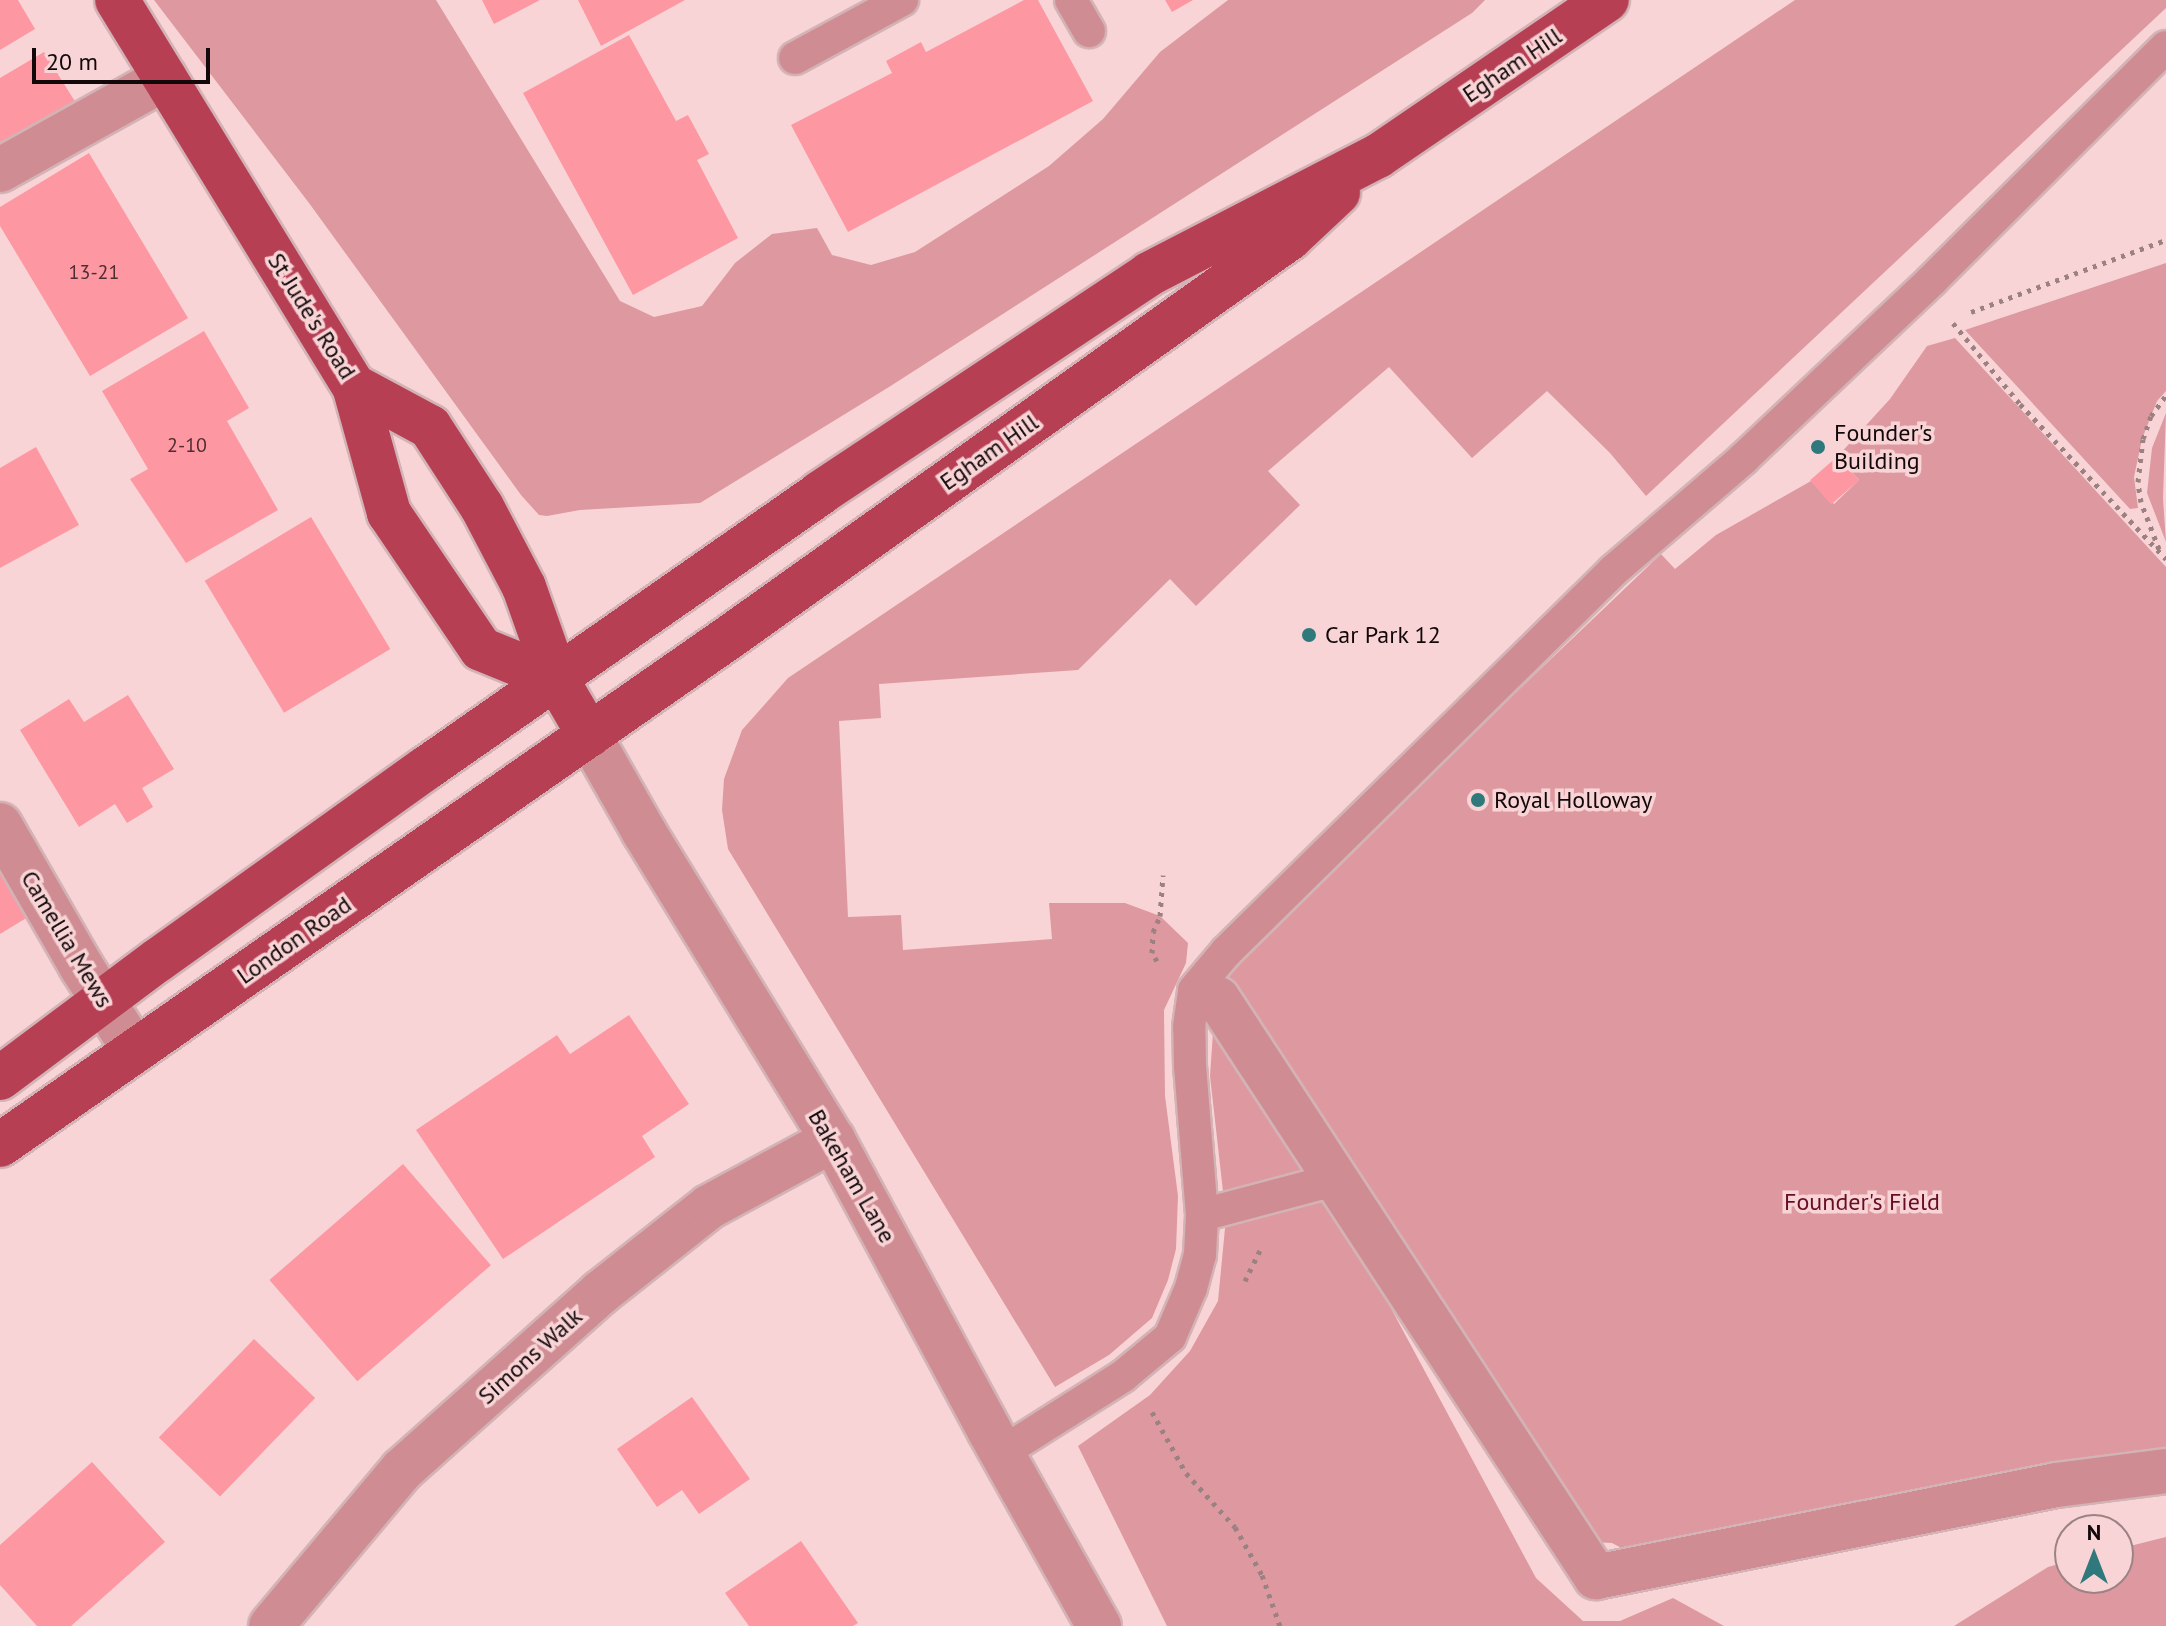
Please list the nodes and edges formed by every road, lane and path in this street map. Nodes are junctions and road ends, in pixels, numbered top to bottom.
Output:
1 (117, 0) edge
2 (902, 0) edge
3 (1071, 0) edge
4 (1607, 0) edge
5 (1089, 31) dead end
6 (2166, 47) edge
7 (795, 58) dead end
8 (165, 78) junction
9 (1378, 156) junction
10 (0, 170) edge
11 (2166, 240) edge
12 (1951, 320) junction
13 (1938, 324) dead end
14 (354, 386) junction
15 (2166, 395) edge
16 (2161, 553) junction
17 (2166, 559) edge
18 (557, 680) junction
19 (589, 735) junction
20 (0, 825) edge
21 (1218, 999) dead end
22 (104, 1000) junction
23 (135, 1051) junction
24 (0, 1078) edge
25 (833, 1140) junction
26 (0, 1145) edge
27 (1334, 1175) junction
28 (1202, 1215) junction
29 (1262, 1246) dead end
30 (1244, 1284) dead end
31 (1150, 1406) dead end
32 (996, 1441) junction
33 (2166, 1471) edge
34 (271, 1626) edge
35 (1099, 1626) edge
36 (1280, 1626) edge

1 - 8 main road, St Jude's Road
2 - 7 lane
3 - 5 lane
4 - 9 main road, Egham Hill
6 - 28 lane
8 - 10 street
8 - 14 main road, St Jude's Road
9 - 18 main road, Egham Hill
9 - 19 main road, Egham Hill
11 - 12 path
12 - 13 path
12 - 16 path
14 - 18 main road, St Jude's Road
14 - 18 main road
15 - 16 path
16 - 17 path
18 - 19 main road, St Jude's Road
18 - 22 main road
19 - 23 main road, London Road
19 - 25 street, Bakeham Lane
20 - 22 street, Camellia Mews
21 - 27 street
22 - 23 street, Camellia Mews
22 - 24 main road
23 - 26 main road, London Road
25 - 32 street, Bakeham Lane
25 - 34 street, Simons Walk
27 - 28 lane
27 - 33 street
28 - 32 lane
29 - 30 path
31 - 36 path
32 - 35 street, Bakeham Lane

